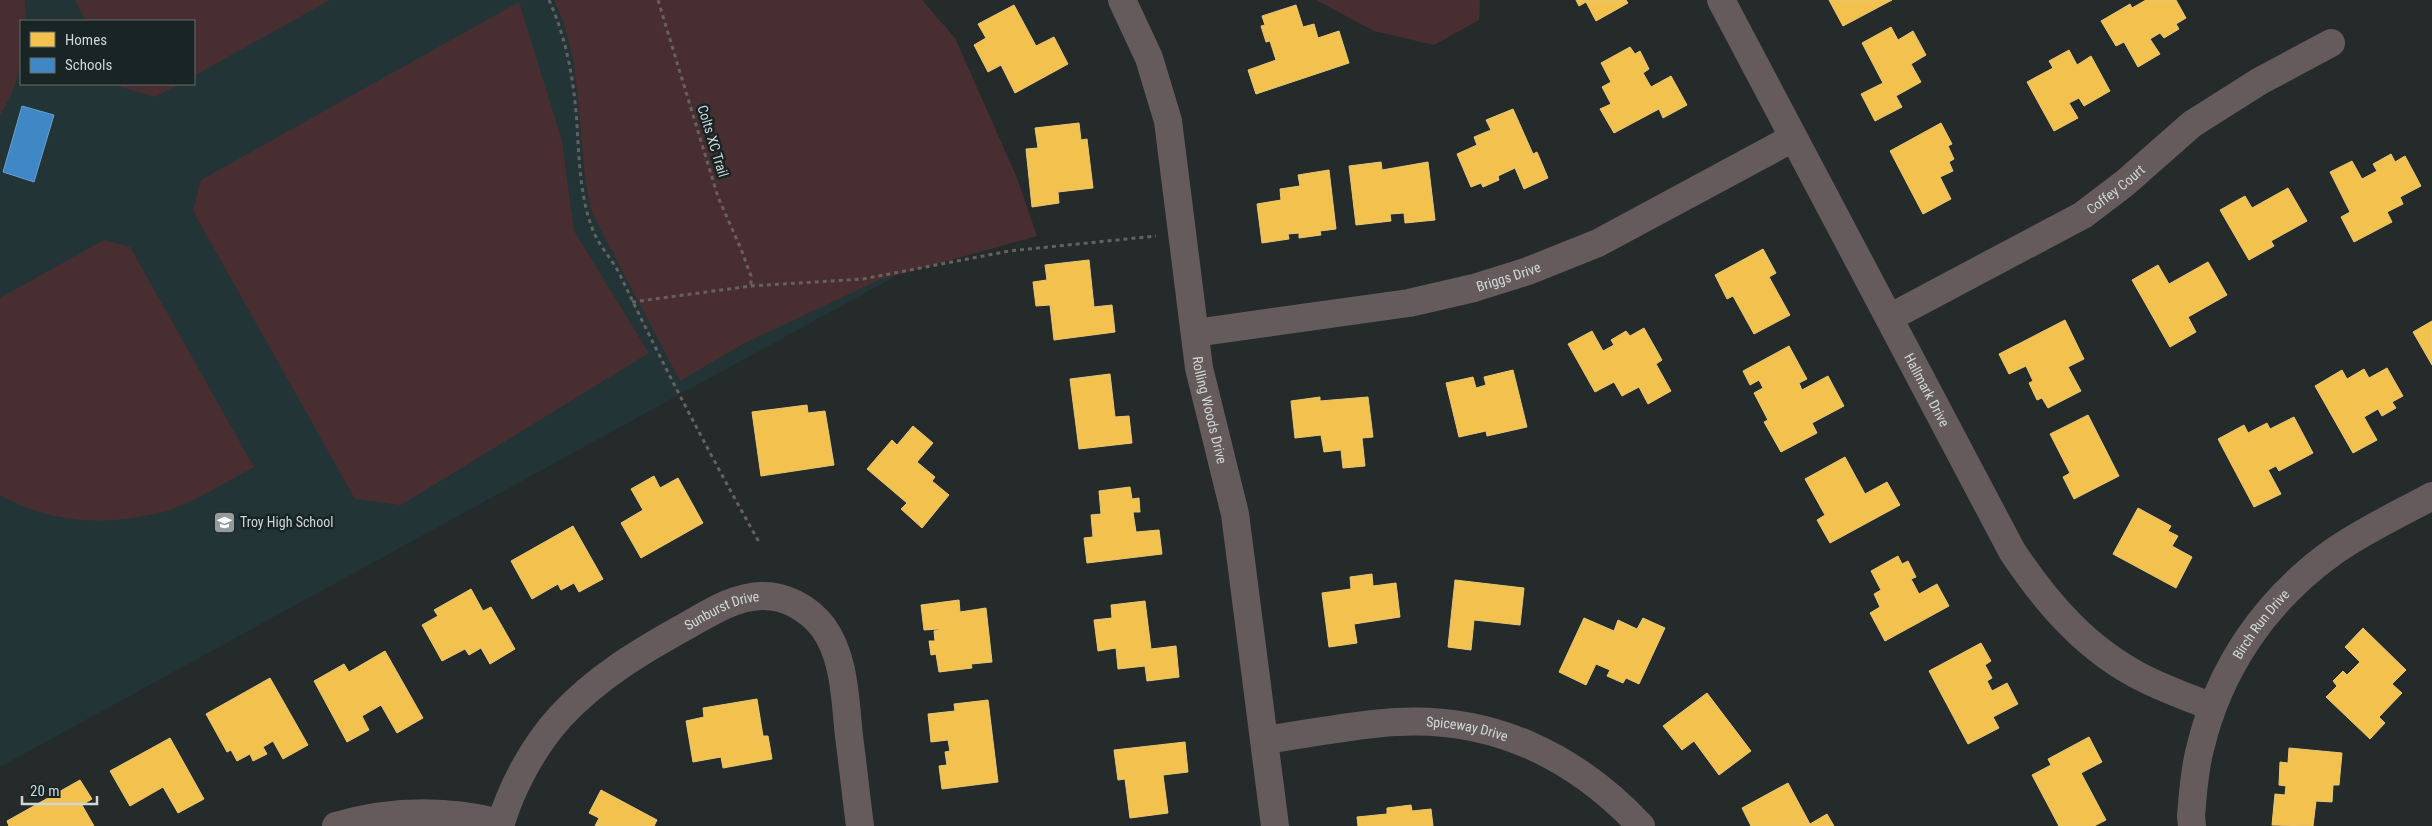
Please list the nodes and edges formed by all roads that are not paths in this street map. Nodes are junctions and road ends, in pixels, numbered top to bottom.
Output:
1 (1122, 0) edge
2 (1721, 0) edge
3 (2331, 43) dead end
4 (1793, 138) junction
5 (1889, 318) junction
6 (1195, 333) junction
7 (2432, 496) edge
8 (2212, 707) junction
9 (1264, 740) junction
10 (500, 825) edge
11 (336, 826) edge
12 (860, 826) edge
13 (1275, 826) edge
14 (1641, 826) edge
15 (2192, 826) edge

1 - 6 street, Rolling Woods Drive
2 - 4 street, Hallmark Drive
3 - 5 street, Coffey Court
4 - 5 street, Hallmark Drive
4 - 6 street, Briggs Drive
5 - 8 street, Hallmark Drive
6 - 9 street, Rolling Woods Drive
7 - 8 street, Birch Run Drive
8 - 15 street, Birch Run Drive
9 - 13 street, Rolling Woods Drive
9 - 14 street, Spiceway Drive
10 - 11 street
10 - 12 street, Sunburst Drive

